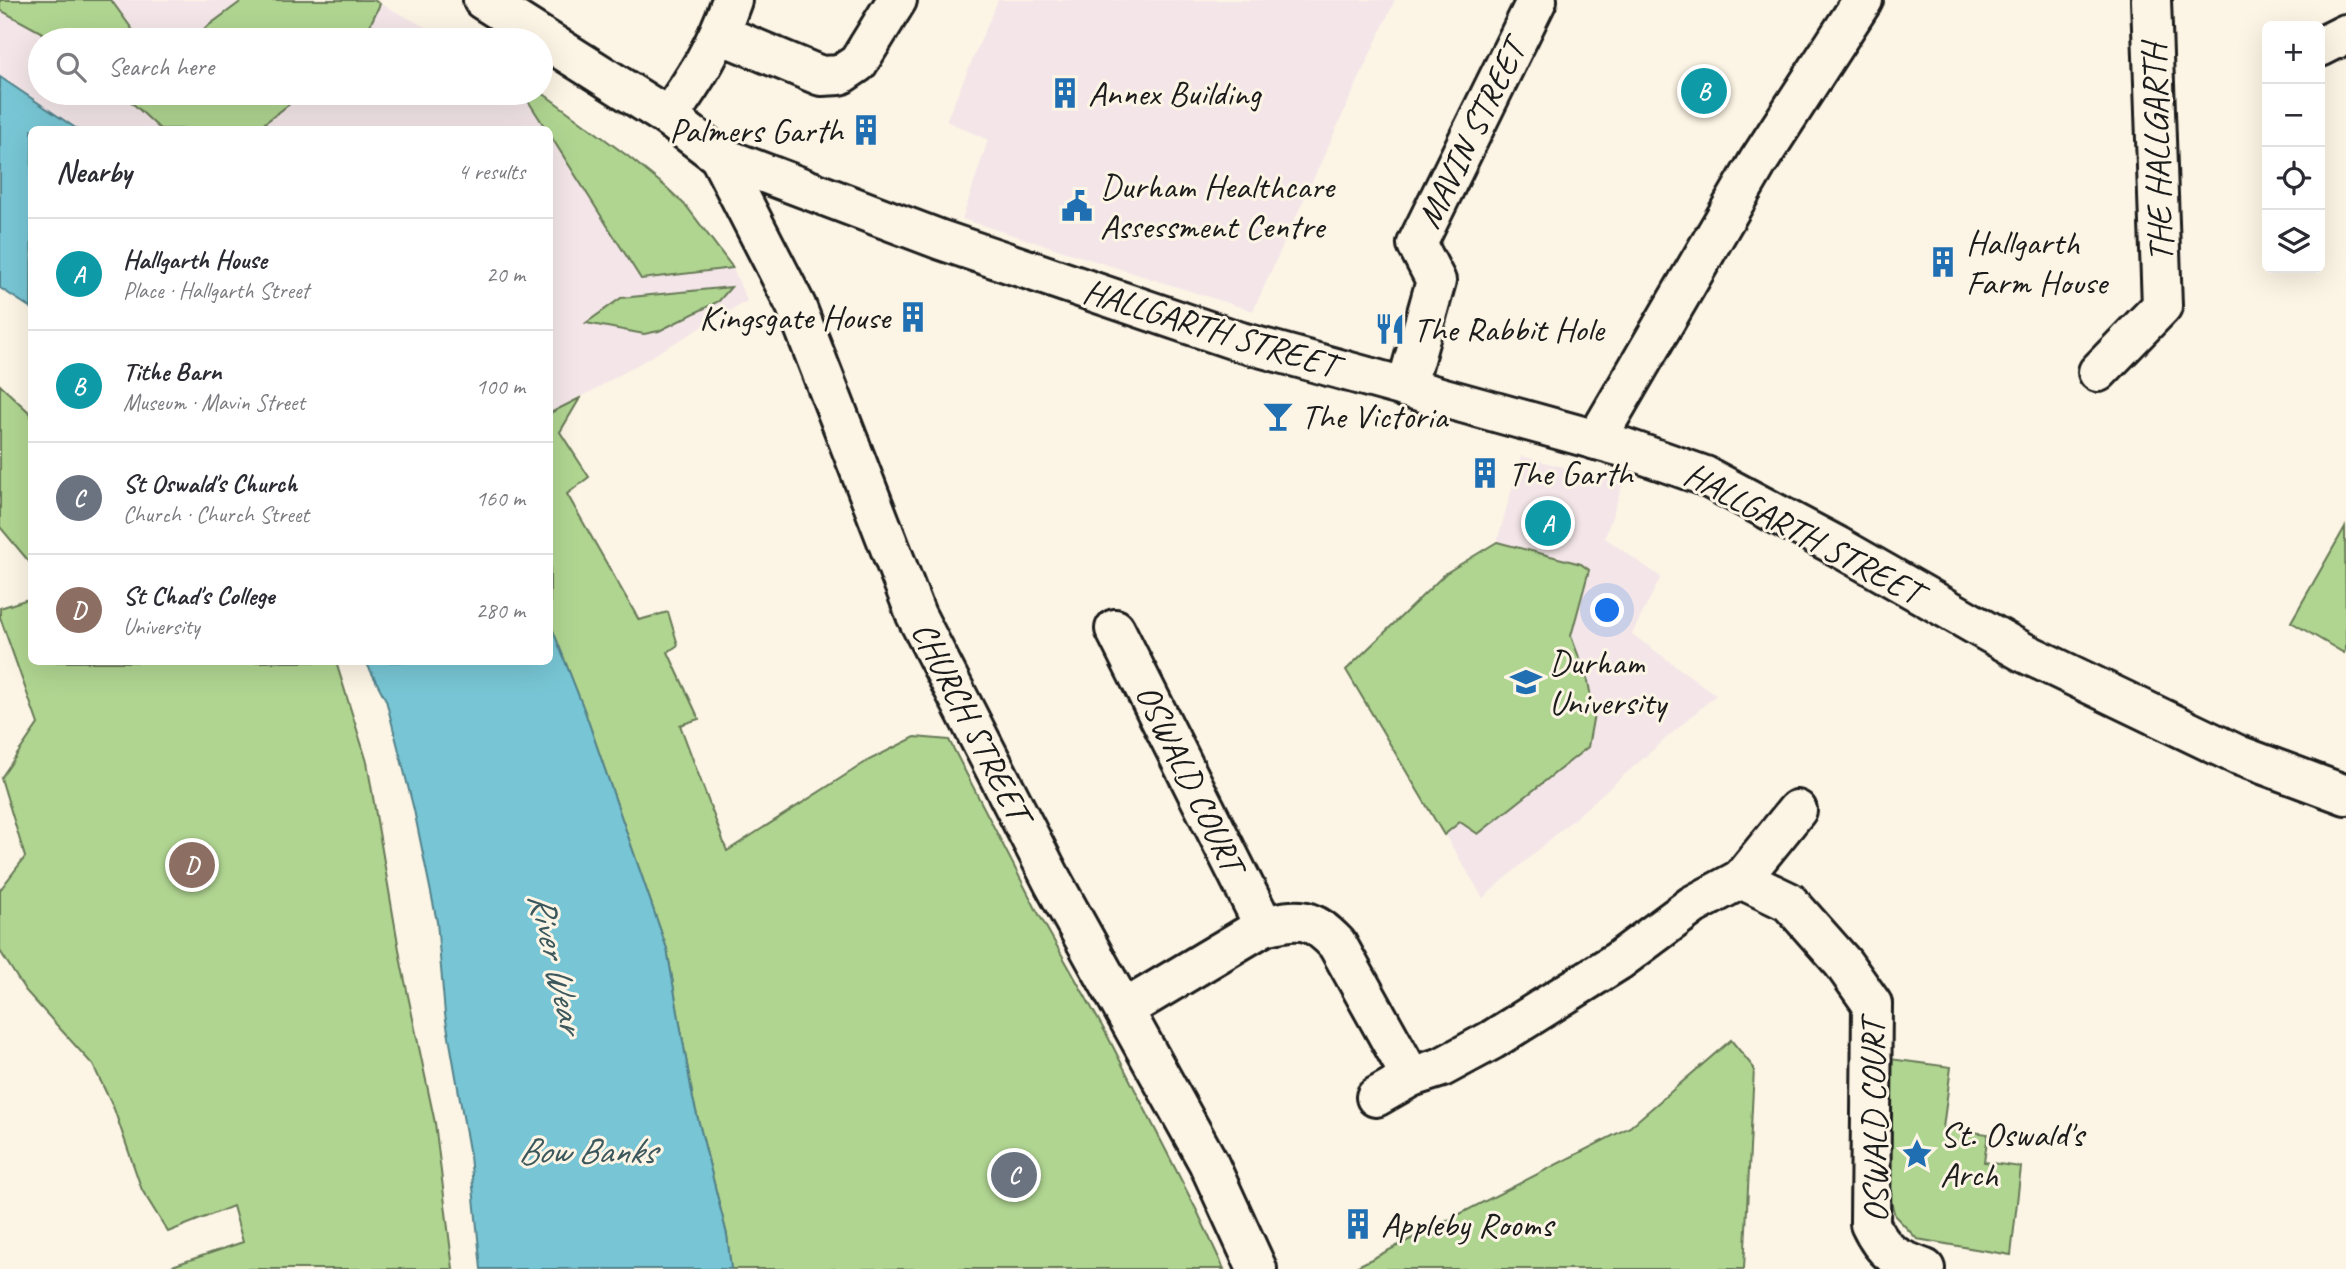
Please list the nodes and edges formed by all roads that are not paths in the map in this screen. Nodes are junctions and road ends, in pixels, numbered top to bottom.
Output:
1 (483, 0) edge
2 (897, 0) edge
3 (1538, 0) edge
4 (1863, 0) edge
5 (2151, 0) edge
6 (726, 17) edge
7 (527, 28) edge
8 (2346, 34) edge
9 (553, 44) edge
10 (2325, 44) edge
11 (668, 117) junction
12 (719, 156) junction
13 (2098, 372) dead end
14 (1406, 388) junction
15 (1596, 440) junction
16 (1115, 629) dead end
17 (2346, 795) edge
18 (1797, 810) dead end
19 (1741, 879) junction
20 (1264, 926) junction
21 (1125, 1009) junction
22 (1411, 1077) junction
23 (1376, 1097) dead end
24 (1257, 1269) edge
25 (1925, 1269) edge

1 - 7 street
2 - 6 street
3 - 14 street, MAVIN STREET
4 - 15 street
5 - 13 street, THE HALLGARTH
6 - 11 street
8 - 10 street
9 - 11 street
11 - 12 street
12 - 14 street, HALLGARTH STREET
12 - 21 street, CHURCH STREET
14 - 15 street, HALLGARTH STREET
15 - 17 street, HALLGARTH STREET
16 - 20 street, OSWALD COURT
18 - 19 street
19 - 22 street
19 - 25 street, OSWALD COURT
20 - 21 street
20 - 22 street
21 - 24 street, CHURCH STREET
22 - 23 street

